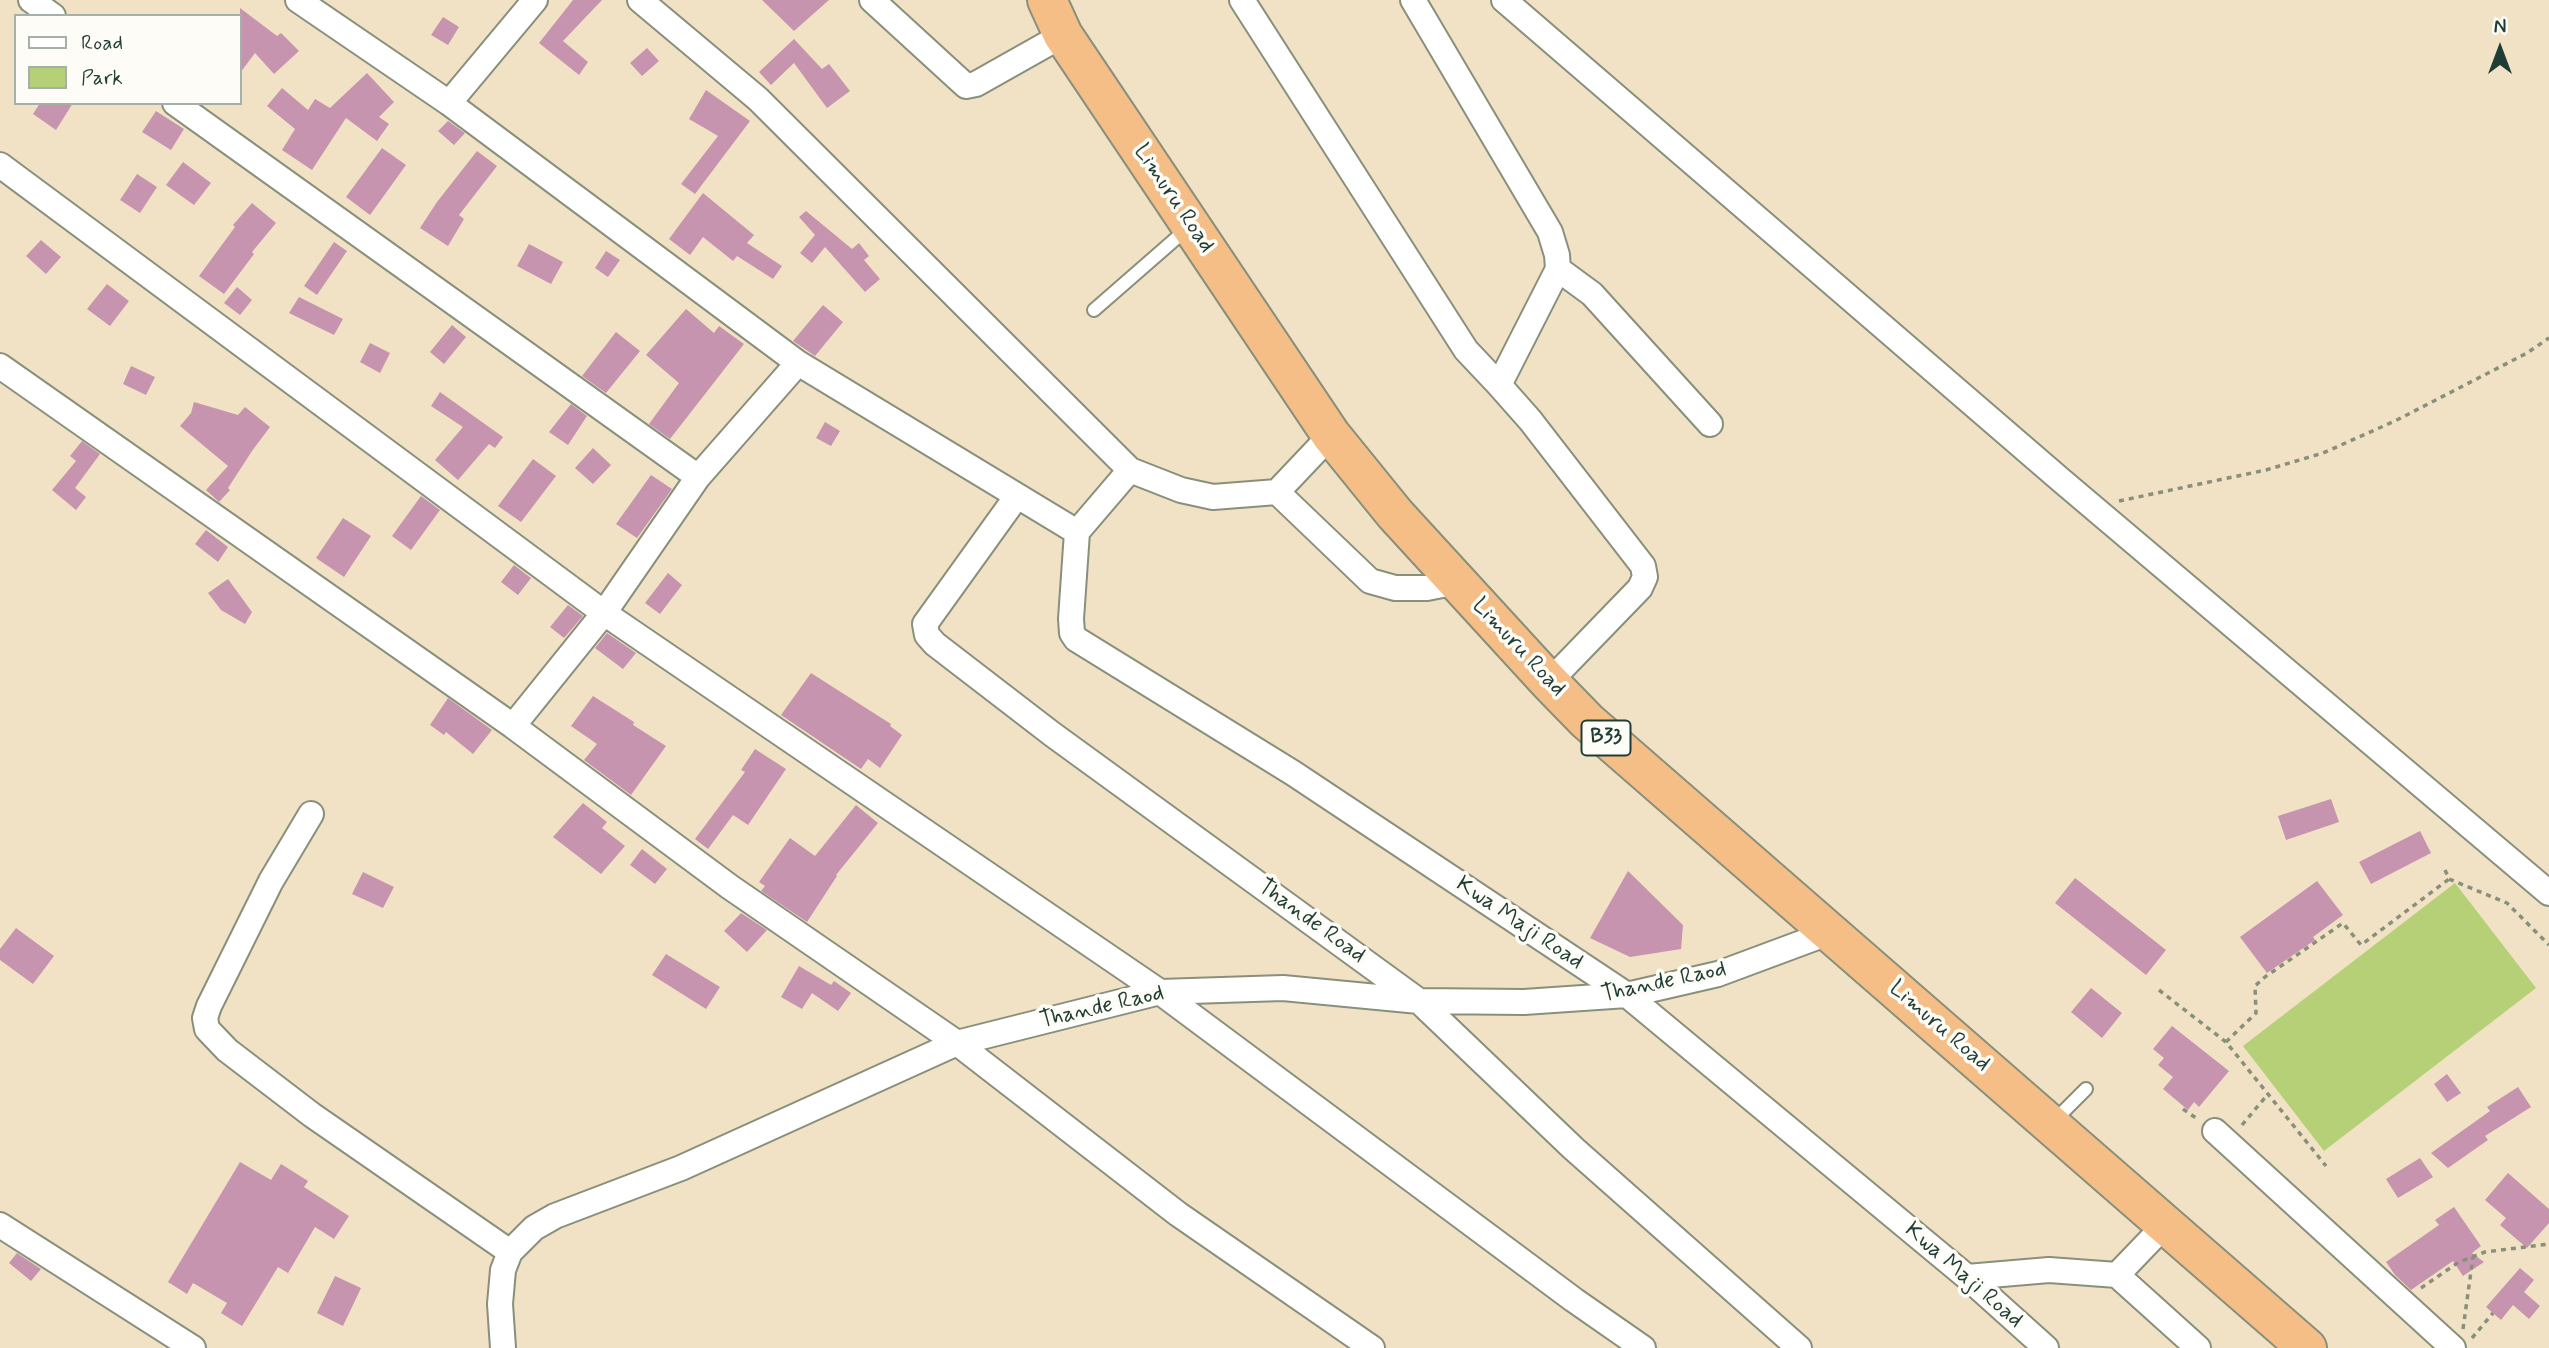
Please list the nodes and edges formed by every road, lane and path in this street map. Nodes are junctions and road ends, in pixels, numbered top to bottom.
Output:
1 (31, 0) edge
2 (298, 0) edge
3 (535, 0) edge
4 (640, 0) edge
5 (872, 0) edge
6 (1047, 0) edge
7 (1242, 0) edge
8 (1413, 0) edge
9 (1504, 0) edge
10 (50, 14) edge
11 (1063, 35) junction
12 (449, 103) junction
13 (178, 105) edge
14 (0, 165) edge
15 (1191, 226) junction
16 (1558, 269) junction
17 (1094, 310) dead end
18 (2549, 338) edge
19 (797, 363) junction
20 (0, 366) edge
21 (1499, 385) junction
22 (1710, 425) dead end
23 (1331, 435) junction
24 (1130, 470) junction
25 (698, 478) junction
26 (1277, 492) junction
27 (1017, 496) junction
28 (2093, 507) junction
29 (1077, 532) junction
30 (1457, 582) junction
31 (604, 613) junction
32 (1549, 681) junction
33 (513, 726) junction
34 (311, 814) dead end
35 (2445, 870) dead end
36 (2449, 879) junction
37 (2549, 893) edge
38 (1831, 932) junction
39 (2549, 946) edge
40 (2159, 990) dead end
41 (1160, 992) junction
42 (1627, 995) junction
43 (1419, 1001) junction
44 (2227, 1042) junction
45 (957, 1044) junction
46 (2086, 1089) dead end
47 (2268, 1094) junction
48 (2050, 1125) junction
49 (2221, 1137) joint
50 (2326, 1166) dead end
51 (0, 1225) edge
52 (2165, 1225) junction
53 (2549, 1244) edge
54 (510, 1252) junction
55 (2473, 1256) junction
56 (2117, 1275) junction
57 (1968, 1277) junction
58 (2402, 1301) junction
59 (2493, 1313) dead end
60 (2462, 1341) edge
61 (193, 1348) edge
62 (503, 1348) edge
63 (1372, 1348) edge
64 (1643, 1348) edge
65 (1799, 1348) edge
66 (2046, 1348) edge
67 (2198, 1348) edge
68 (2307, 1348) edge

1 - 10 street
2 - 12 street
3 - 12 street
4 - 24 street
5 - 11 street
6 - 11 highway, Limuru Road / B33
7 - 21 street
8 - 16 street
9 - 28 street
11 - 15 highway, Limuru Road / B33
12 - 19 street
13 - 25 street
14 - 31 street
15 - 17 lane
15 - 23 highway, Limuru Road / B33
16 - 21 street
16 - 22 street
18 - 28 path
19 - 25 street
19 - 27 street
20 - 33 street
21 - 32 street
23 - 26 street
23 - 30 highway, Limuru Road / B33
24 - 26 street
24 - 29 street
25 - 31 street
26 - 30 street
27 - 29 street
27 - 43 street, Thande Road
28 - 37 street
29 - 42 street, Kwa Maji Road
30 - 32 highway, Limuru Road / B33
31 - 33 street
31 - 41 street
32 - 38 highway, Limuru Road / B33
33 - 45 street
34 - 54 street
35 - 36 path
36 - 39 path
36 - 44 path
38 - 42 street, Thande Raod
38 - 48 highway, Limuru Road / B33
40 - 44 path
41 - 43 street, Thande Raod
41 - 45 street, Thande Raod
41 - 64 street
42 - 43 street, Thande Raod
42 - 57 street, Kwa Maji Road
43 - 65 street, Thande Road
44 - 47 path
45 - 54 street, Thande Raod
45 - 63 street
46 - 48 lane
47 - 49 path
47 - 50 path
48 - 52 highway, Limuru Road / B33
49 - 58 street
51 - 61 street
52 - 56 street
52 - 68 highway, Limuru Road / B33
53 - 55 path
54 - 62 street
55 - 58 path
55 - 60 path
56 - 57 street
56 - 67 street
57 - 66 street, Kwa Maji Road
58 - 60 street
59 - 60 path

